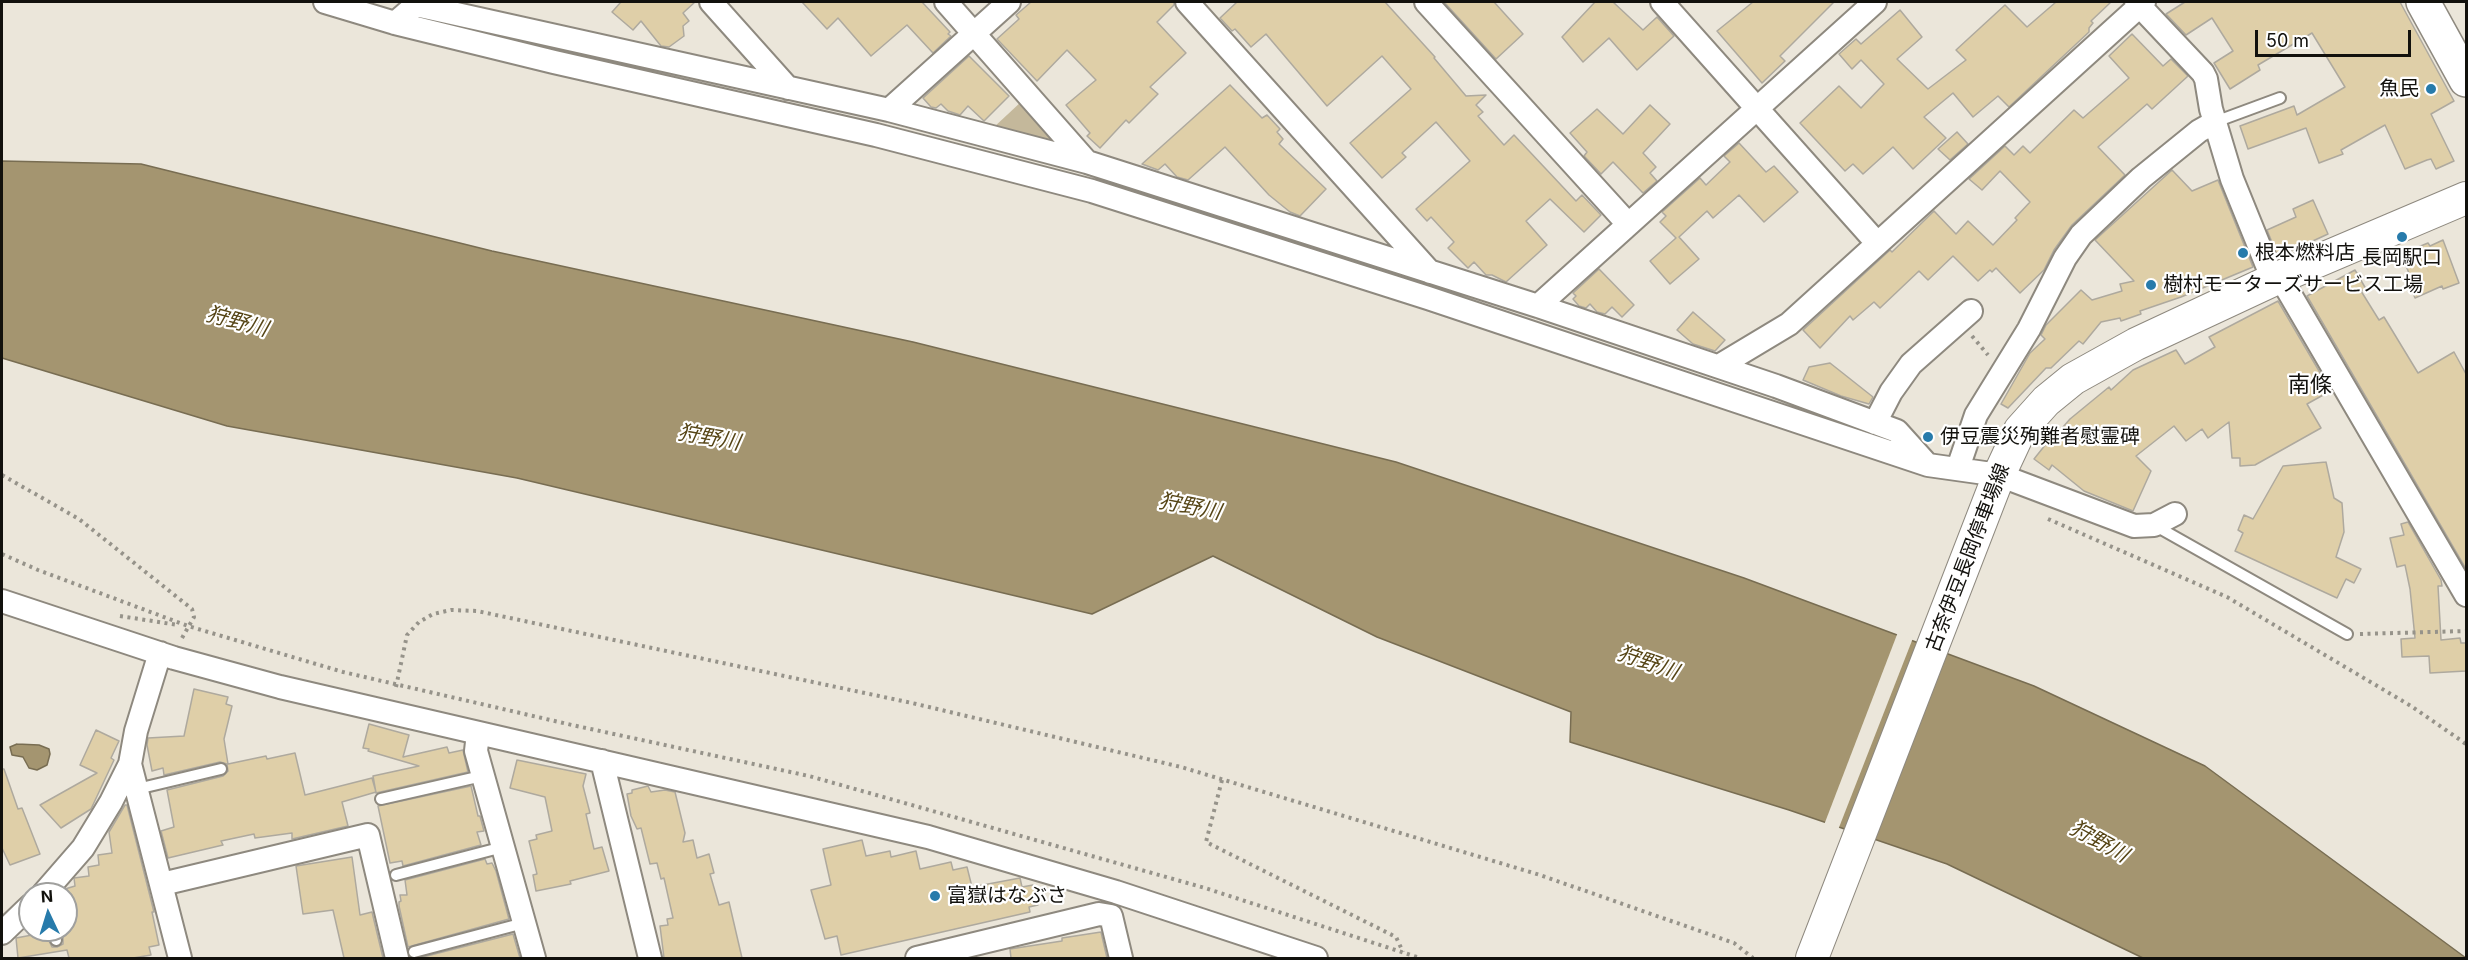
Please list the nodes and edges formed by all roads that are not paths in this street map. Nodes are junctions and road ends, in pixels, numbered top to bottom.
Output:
1 (326, 2) edge
2 (711, 2) edge
3 (946, 2) edge
4 (1009, 2) edge
5 (1187, 2) edge
6 (1426, 2) edge
7 (1662, 2) edge
8 (1875, 2) edge
9 (2140, 2) edge
10 (2423, 2) edge
11 (395, 22) junction
12 (974, 32) junction
13 (2466, 80) edge
14 (788, 88) junction
15 (2280, 98) dead end
16 (1757, 107) junction
17 (889, 110) junction
18 (2215, 122) junction
19 (1087, 162) junction
20 (2466, 198) edge
21 (1628, 224) junction
22 (1877, 243) junction
23 (1431, 273) junction
24 (2276, 278) junction
25 (1538, 306) junction
26 (1965, 316) road end
27 (1719, 366) junction
28 (1875, 423) junction
29 (1928, 465) junction
30 (1958, 468) junction
31 (1999, 475) junction
32 (2175, 514) dead end
33 (2154, 525) junction
34 (2464, 587) edge
35 (2, 601) edge
36 (2347, 634) road end
37 (160, 653) junction
38 (478, 733) junction
39 (602, 761) junction
40 (130, 764) junction
41 (221, 769) dead end
42 (482, 776) junction
43 (136, 789) junction
44 (381, 799) dead end
45 (503, 847) junction
46 (396, 874) dead end
47 (54, 882) edge
48 (162, 884) junction
49 (18, 918) edge
50 (524, 923) junction
51 (2, 933) edge
52 (405, 955) edge
53 (180, 958) edge
54 (534, 958) edge
55 (650, 958) edge
56 (917, 958) edge
57 (1121, 958) edge
58 (1316, 958) edge
59 (1812, 958) edge

1 - 11 street
2 - 14 street
3 - 12 street
4 - 12 street
5 - 23 street
6 - 21 street
7 - 16 street
8 - 16 street
9 - 18 street
9 - 22 street
10 - 13 highway
11 - 14 street
11 - 29 street
12 - 17 street
12 - 19 street
14 - 17 street
15 - 18 lane
16 - 21 street
16 - 22 street
17 - 19 street
18 - 24 street
18 - 30 street
19 - 23 street
20 - 24 main road, 古奈伊豆長岡停車場線
21 - 25 street
22 - 27 street
23 - 25 street
24 - 31 main road, 古奈伊豆長岡停車場線
24 - 34 street
25 - 27 street
26 - 28 street
27 - 28 street
28 - 29 street
29 - 30 street
30 - 31 street
31 - 33 street
31 - 59 main road, 古奈伊豆長岡停車場線
32 - 33 street
33 - 36 lane
35 - 37 street
37 - 38 street
37 - 40 street
38 - 39 street
38 - 42 street
39 - 55 street
39 - 58 street
40 - 43 street
40 - 47 street
41 - 43 lane
42 - 44 lane
42 - 45 street
43 - 48 street
45 - 46 lane
45 - 50 street
48 - 52 street
48 - 53 street
49 - 51 street
50 - 52 lane
50 - 54 street
56 - 57 street

